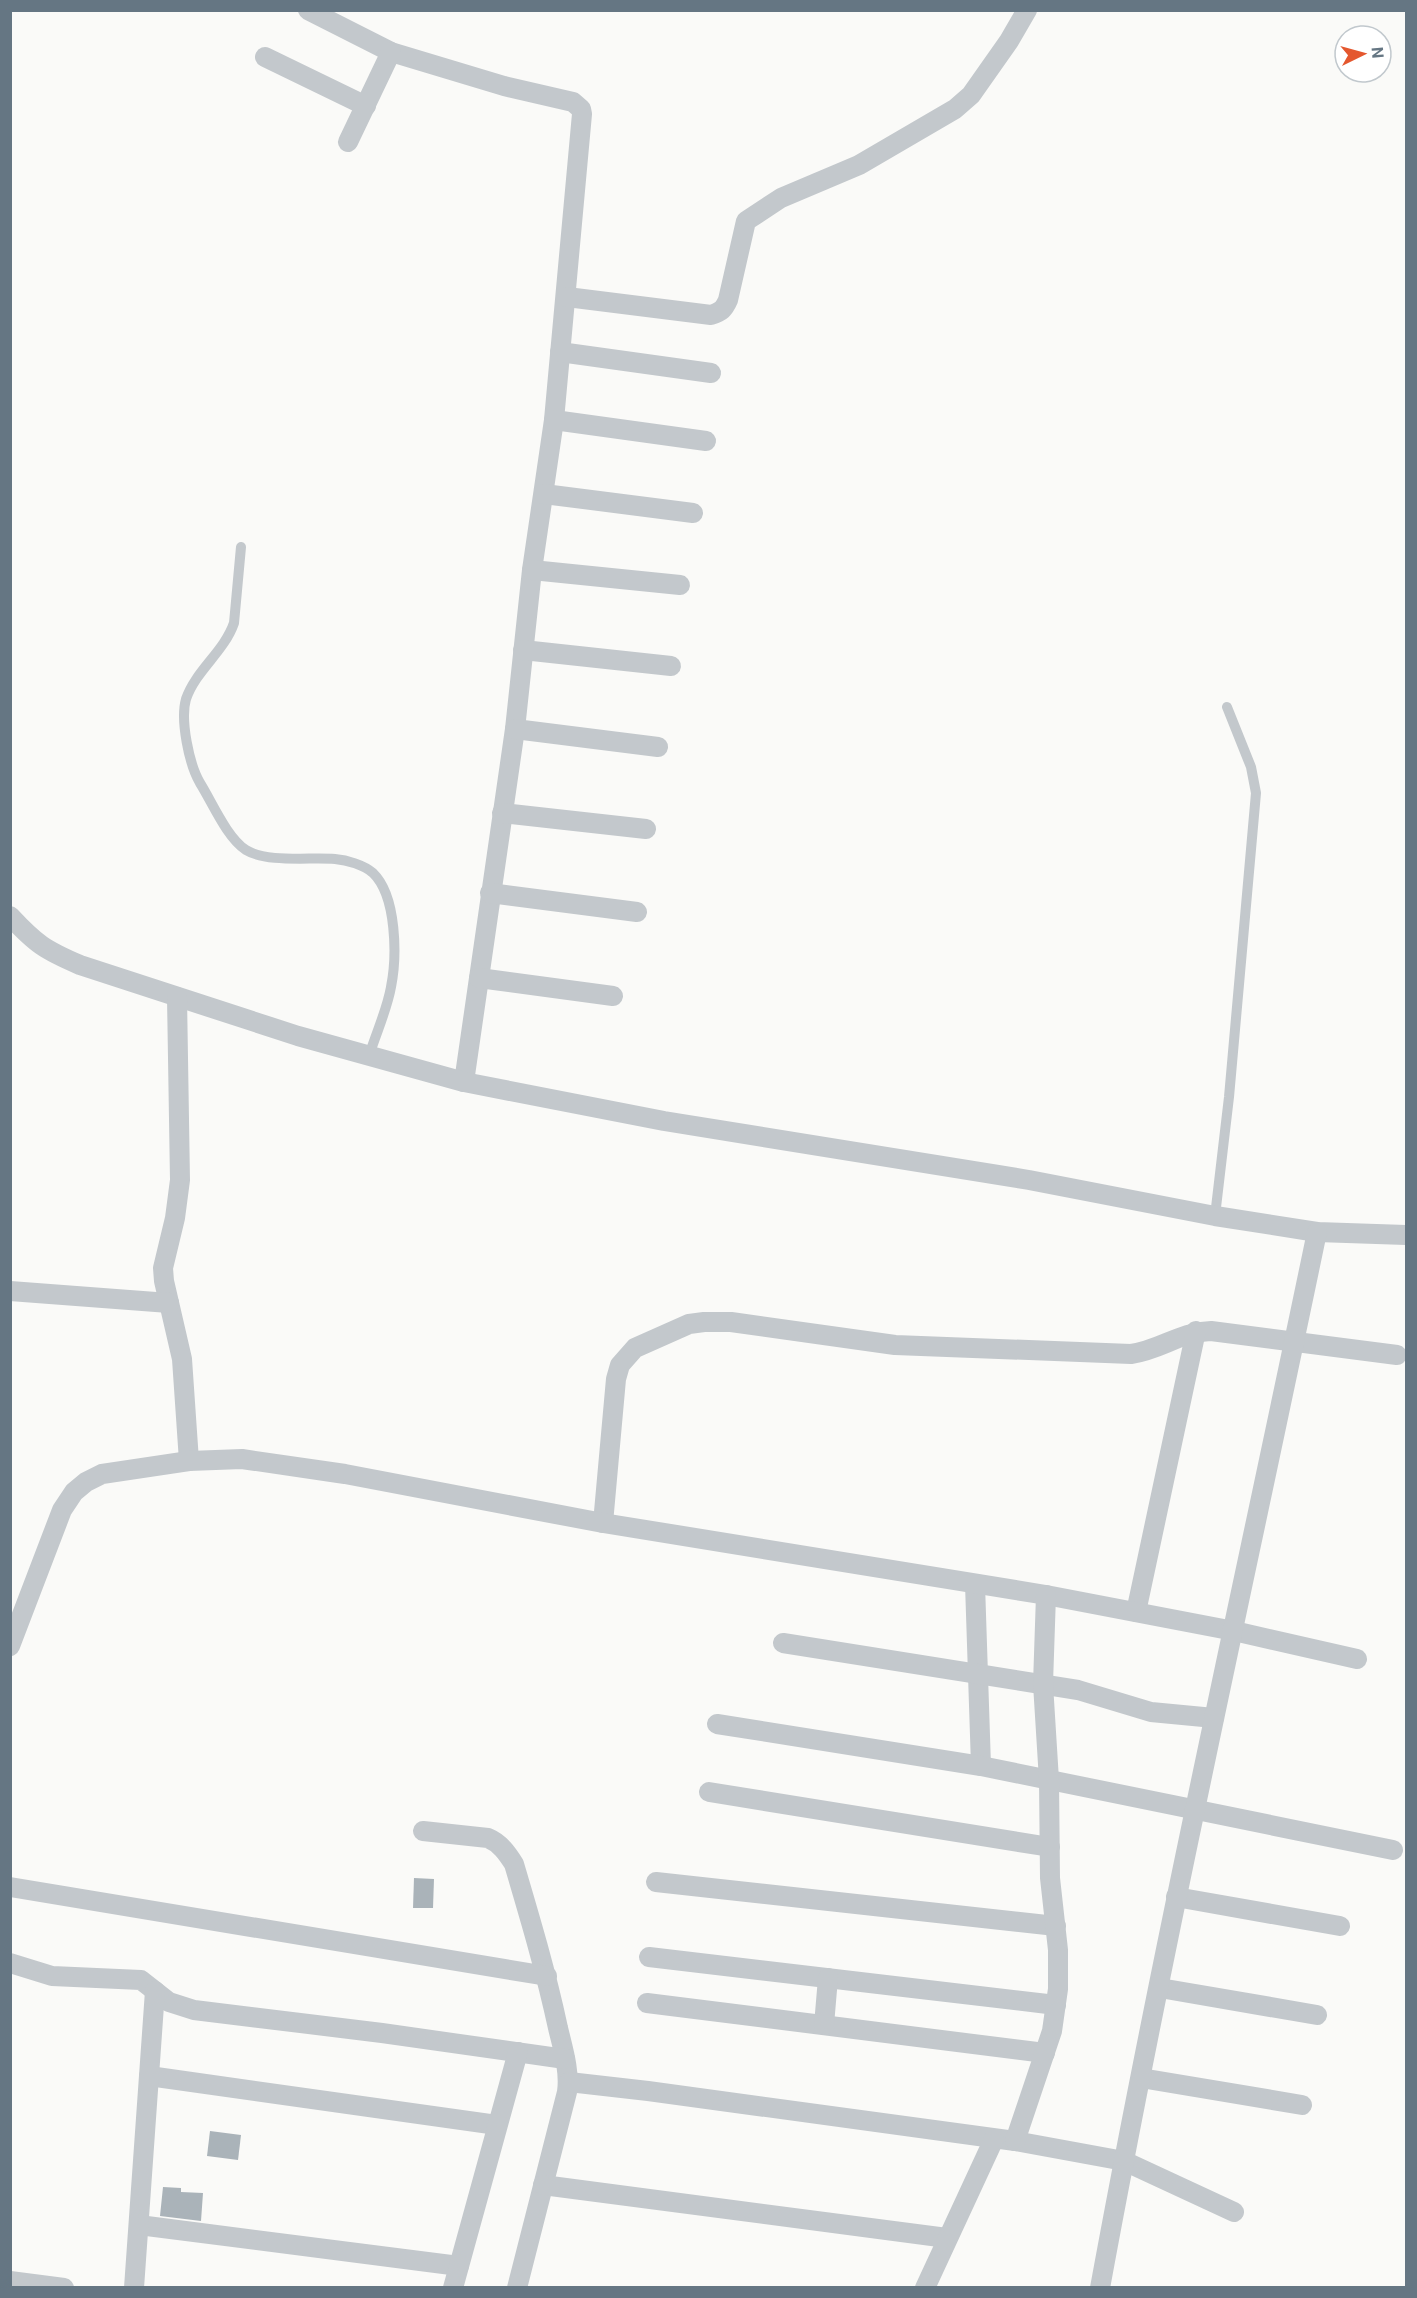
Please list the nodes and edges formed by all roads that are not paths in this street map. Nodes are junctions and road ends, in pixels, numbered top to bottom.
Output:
1 (308, 10) edge
2 (1027, 10) edge
3 (391, 52) junction
4 (264, 57) dead end
5 (366, 106) junction
6 (348, 142) dead end
7 (567, 297) junction
8 (560, 352) junction
9 (711, 373) dead end
10 (554, 420) junction
11 (706, 441) dead end
12 (544, 494) junction
13 (693, 513) dead end
14 (241, 547) dead end
15 (532, 570) junction
16 (680, 585) dead end
17 (523, 650) junction
18 (671, 666) dead end
19 (1227, 707) dead end
20 (514, 729) junction
21 (658, 747) dead end
22 (502, 813) junction
23 (646, 829) dead end
24 (490, 893) junction
25 (638, 912) dead end
26 (10, 916) edge
27 (479, 978) junction
28 (613, 996) dead end
29 (177, 997) junction
30 (369, 1056) junction
31 (464, 1082) junction
32 (1215, 1216) junction
33 (1317, 1232) junction
34 (1407, 1235) edge
35 (10, 1291) edge
36 (169, 1303) junction
37 (1196, 1331) junction
38 (1294, 1341) junction
39 (1397, 1355) dead end
40 (189, 1461) junction
41 (603, 1523) junction
42 (975, 1584) junction
43 (1046, 1595) junction
44 (1136, 1612) junction
45 (1234, 1631) junction
46 (783, 1643) dead end
47 (10, 1646) edge
48 (1358, 1659) dead end
49 (978, 1674) junction
50 (1044, 1684) junction
51 (1214, 1718) junction
52 (717, 1724) dead end
53 (981, 1766) junction
54 (1049, 1780) junction
55 (709, 1792) dead end
56 (1194, 1810) junction
57 (423, 1831) dead end
58 (1050, 1847) junction
59 (1393, 1850) dead end
60 (656, 1882) dead end
61 (10, 1887) edge
62 (1176, 1898) junction
63 (1056, 1926) junction
64 (1340, 1926) dead end
65 (649, 1957) dead end
66 (10, 1963) edge
67 (547, 1976) junction
68 (828, 1978) junction
69 (1160, 1988) junction
70 (155, 1990) junction
71 (647, 2003) dead end
72 (1056, 2005) junction
73 (1317, 2015) dead end
74 (824, 2025) junction
75 (518, 2052) junction
76 (1045, 2054) junction
77 (565, 2059) junction
78 (149, 2076) junction
79 (1141, 2078) junction
80 (569, 2082) junction
81 (1302, 2105) dead end
82 (496, 2125) junction
83 (994, 2139) junction
84 (1015, 2141) junction
85 (1124, 2161) junction
86 (543, 2185) junction
87 (1234, 2212) dead end
88 (139, 2225) junction
89 (947, 2238) junction
90 (459, 2266) junction
91 (10, 2281) edge
92 (523, 2287) edge
93 (64, 2288) edge
94 (134, 2288) edge
95 (453, 2288) edge
96 (925, 2288) edge
97 (1100, 2288) edge

1 - 3 street
2 - 7 street
3 - 5 street
3 - 7 street
4 - 5 street
5 - 6 street
7 - 8 street
8 - 9 street
8 - 10 street
10 - 11 street
10 - 12 street
12 - 13 street
12 - 15 street
14 - 30 lane
15 - 16 street
15 - 17 street
17 - 18 street
17 - 20 street
19 - 32 lane
20 - 21 street
20 - 22 street
22 - 23 street
22 - 24 street
24 - 25 street
24 - 27 street
26 - 29 street
27 - 28 street
27 - 31 street
29 - 30 street
29 - 36 street
30 - 31 street
31 - 32 street
32 - 33 street
33 - 34 street
33 - 38 street
35 - 36 street
36 - 40 street
37 - 38 street
37 - 41 street
37 - 44 street
38 - 39 street
38 - 45 street
40 - 41 street
40 - 47 street
41 - 42 street
42 - 43 street
42 - 49 street
43 - 44 street
43 - 50 street
44 - 45 street
45 - 48 street
45 - 51 street
46 - 49 street
49 - 50 street
49 - 53 street
50 - 51 street
50 - 54 street
51 - 56 street
52 - 53 street
53 - 54 street
54 - 56 street
54 - 58 street
55 - 58 street
56 - 59 street
56 - 62 street
57 - 67 street
58 - 63 street
60 - 63 street
61 - 67 street
62 - 64 street
62 - 69 street
63 - 72 street
65 - 68 street
66 - 70 street
67 - 77 street
68 - 72 street
68 - 74 street
69 - 73 street
69 - 79 street
70 - 75 street
70 - 78 street
71 - 74 street
72 - 76 street
74 - 76 street
75 - 77 street
75 - 82 street
76 - 84 street
77 - 80 street
78 - 82 street
78 - 88 street
79 - 81 street
79 - 85 street
80 - 83 street
80 - 86 street
82 - 90 street
83 - 84 street
83 - 89 street
84 - 85 street
85 - 87 street
85 - 97 street
86 - 89 street
86 - 92 street
88 - 90 street
88 - 94 street
89 - 96 street
90 - 95 street
91 - 93 street

